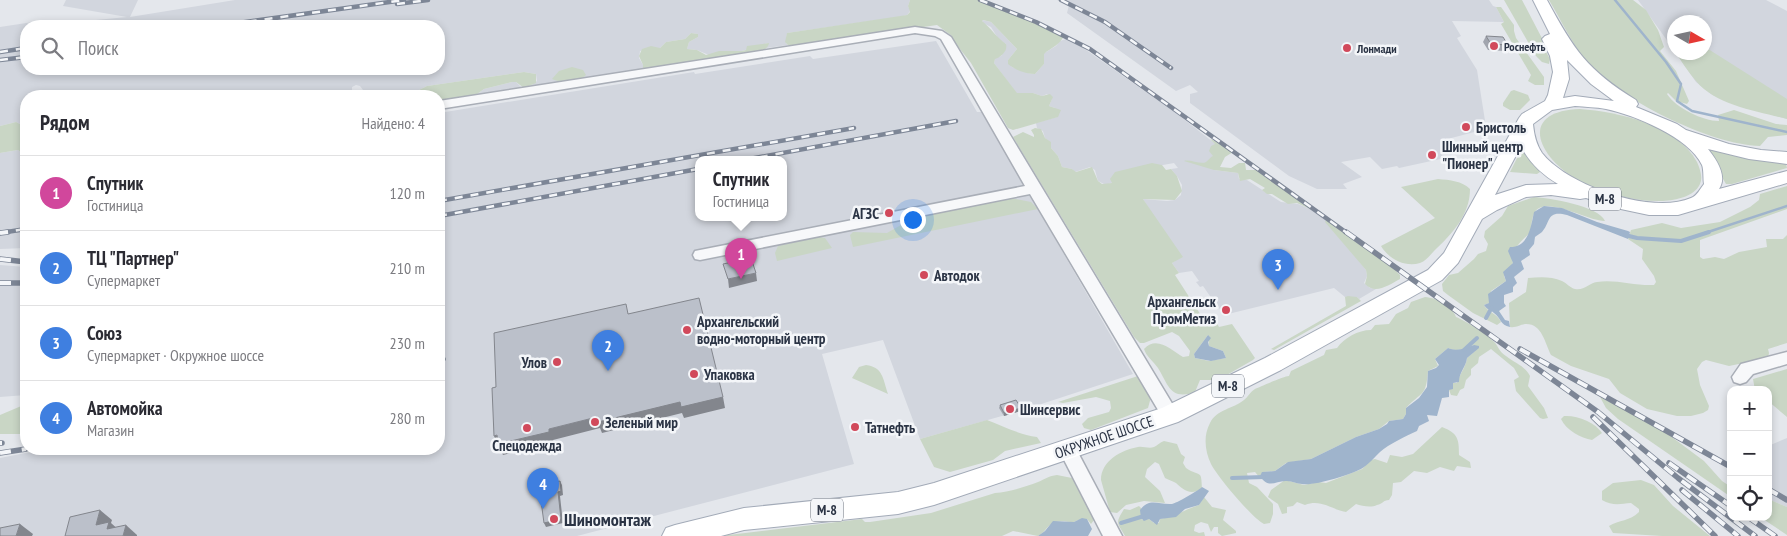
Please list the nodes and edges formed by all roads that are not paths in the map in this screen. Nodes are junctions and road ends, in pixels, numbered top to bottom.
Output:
1 (1530, 0) edge
2 (1540, 0) edge
3 (445, 104) edge
4 (1552, 104) junction
5 (1525, 125) junction
6 (1664, 125) junction
7 (1787, 158) edge
8 (1787, 177) edge
9 (1034, 189) junction
10 (1595, 196) junction
11 (1700, 201) junction
12 (1476, 215) junction
13 (700, 255) dead end
14 (1787, 358) edge
15 (1740, 377) dead end
16 (1170, 415) junction
17 (1068, 450) junction
18 (675, 536) edge
19 (1113, 536) edge

1 - 4 main road
2 - 6 main road
3 - 9 street
4 - 5 main road, М-8
4 - 6 main road, М-8
5 - 10 main road, М-8
5 - 12 main road, М-8
6 - 7 main road, М-8
6 - 11 main road, М-8
8 - 11 main road, М-8
9 - 13 street
9 - 16 street
10 - 11 main road, М-8
10 - 12 main road, М-8
12 - 16 main road, ОКРУЖНОЕ ШОССЕ / М-8
14 - 15 street
16 - 17 main road, ОКРУЖНОЕ ШОССЕ / М-8
17 - 18 main road, ОКРУЖНОЕ ШОССЕ / М-8
17 - 19 street

